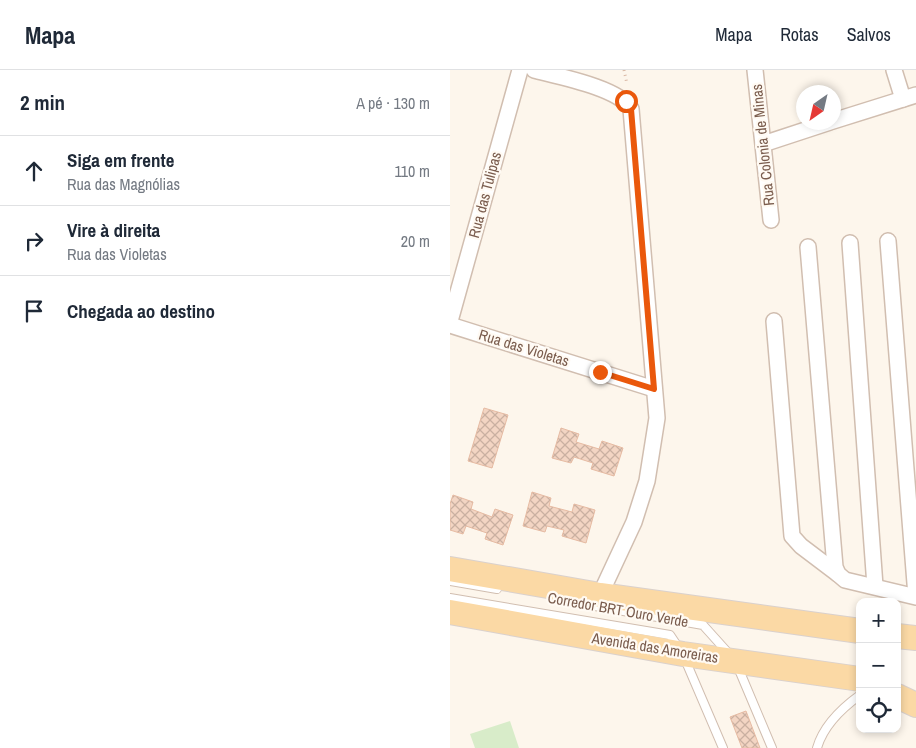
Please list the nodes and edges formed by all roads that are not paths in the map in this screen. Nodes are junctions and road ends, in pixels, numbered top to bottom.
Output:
1 (520, 70) edge
2 (534, 70) edge
3 (754, 70) edge
4 (894, 70) edge
5 (910, 97) edge
6 (841, 119) edge
7 (806, 130) edge
8 (764, 144) junction
9 (770, 220) dead end
10 (888, 241) dead end
11 (850, 243) dead end
12 (808, 247) dead end
13 (450, 321) edge
14 (774, 321) dead end
15 (450, 325) edge
16 (654, 389) junction
17 (450, 569) edge
18 (838, 574) junction
19 (450, 581) edge
20 (875, 586) junction
21 (508, 591) dead end
22 (916, 596) edge
23 (450, 598) edge
24 (593, 600) junction
25 (450, 612) edge
26 (856, 630) edge
27 (901, 636) edge
28 (916, 638) edge
29 (683, 654) junction
30 (735, 661) junction
31 (856, 678) edge
32 (856, 698) edge
33 (901, 698) edge
34 (916, 705) edge
35 (723, 748) edge
36 (772, 748) edge
37 (817, 748) edge

1 - 13 street, Rua das Tulipas
2 - 16 street
3 - 8 street, Rua Colonia de Minas
4 - 5 street
5 - 6 street
7 - 8 street
8 - 9 street, Rua Colonia de Minas
10 - 22 street
11 - 20 street
12 - 18 street
14 - 18 street
15 - 16 street, Rua das Violetas
16 - 24 street
17 - 24 main road
18 - 20 street
19 - 21 lane
20 - 22 street
23 - 29 lane, Corredor BRT Ouro Verde
24 - 26 main road
24 - 30 lane, Corredor BRT Ouro Verde
25 - 29 main road, Avenida das Amoreiras
27 - 28 main road
29 - 30 main road, Avenida das Amoreiras
29 - 35 lane, Corredor BRT Ouro Verde
30 - 31 main road, Avenida das Amoreiras
30 - 36 lane, Corredor BRT Ouro Verde
32 - 37 lane
33 - 34 main road

